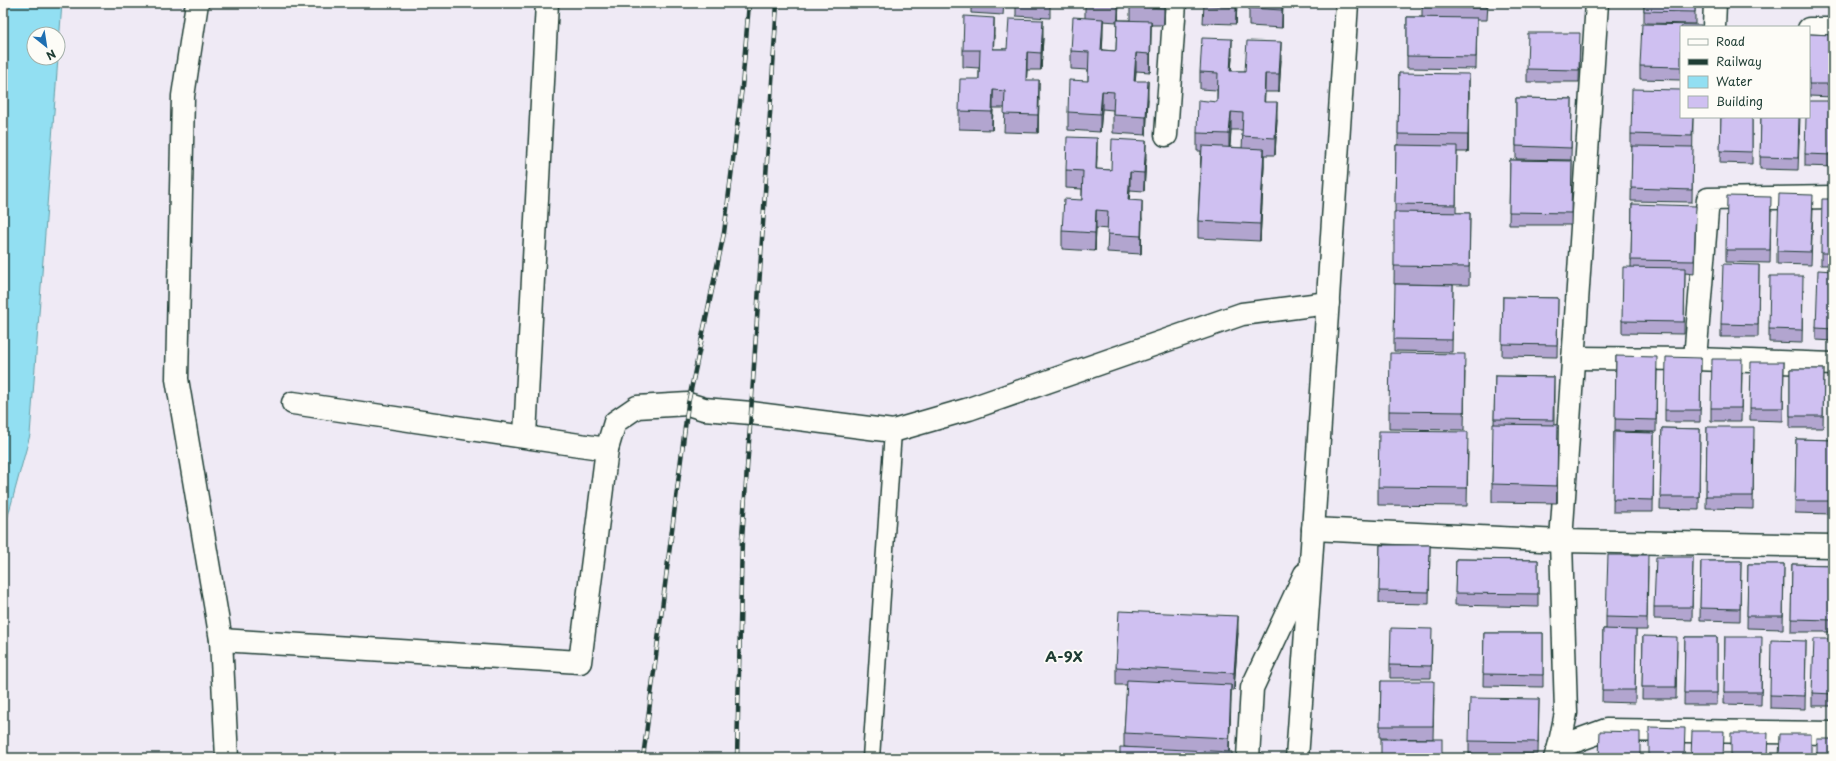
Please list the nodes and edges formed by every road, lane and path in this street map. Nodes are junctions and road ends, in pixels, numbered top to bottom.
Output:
1 (197, 3) edge
2 (547, 3) edge
3 (1175, 3) edge
4 (1347, 3) edge
5 (1597, 3) edge
6 (1715, 3) edge
7 (1714, 26) edge
8 (1810, 29) edge
9 (1833, 29) edge
10 (1166, 135) dead end
11 (1833, 197) edge
12 (1328, 303) junction
13 (1573, 358) junction
14 (1695, 359) junction
15 (1833, 364) edge
16 (293, 403) dead end
17 (893, 431) junction
18 (525, 436) junction
19 (607, 449) junction
20 (1313, 529) junction
21 (1561, 541) junction
22 (1833, 546) edge
23 (1311, 562) junction
24 (221, 640) junction
25 (1833, 733) edge
26 (1557, 753) edge
27 (227, 758) edge
28 (871, 758) edge
29 (1248, 758) edge
30 (1297, 758) edge

1 - 24 street
2 - 18 street
3 - 10 street
4 - 12 street
5 - 13 street
6 - 7 street
8 - 9 street
11 - 14 street
12 - 17 street
12 - 20 street
13 - 14 street
13 - 21 street
14 - 15 street
16 - 18 street
17 - 19 street
17 - 28 lane
18 - 19 street
19 - 24 street
20 - 21 street
20 - 23 street
21 - 22 street
21 - 26 street
23 - 29 street
23 - 30 street
24 - 27 street
25 - 26 street

